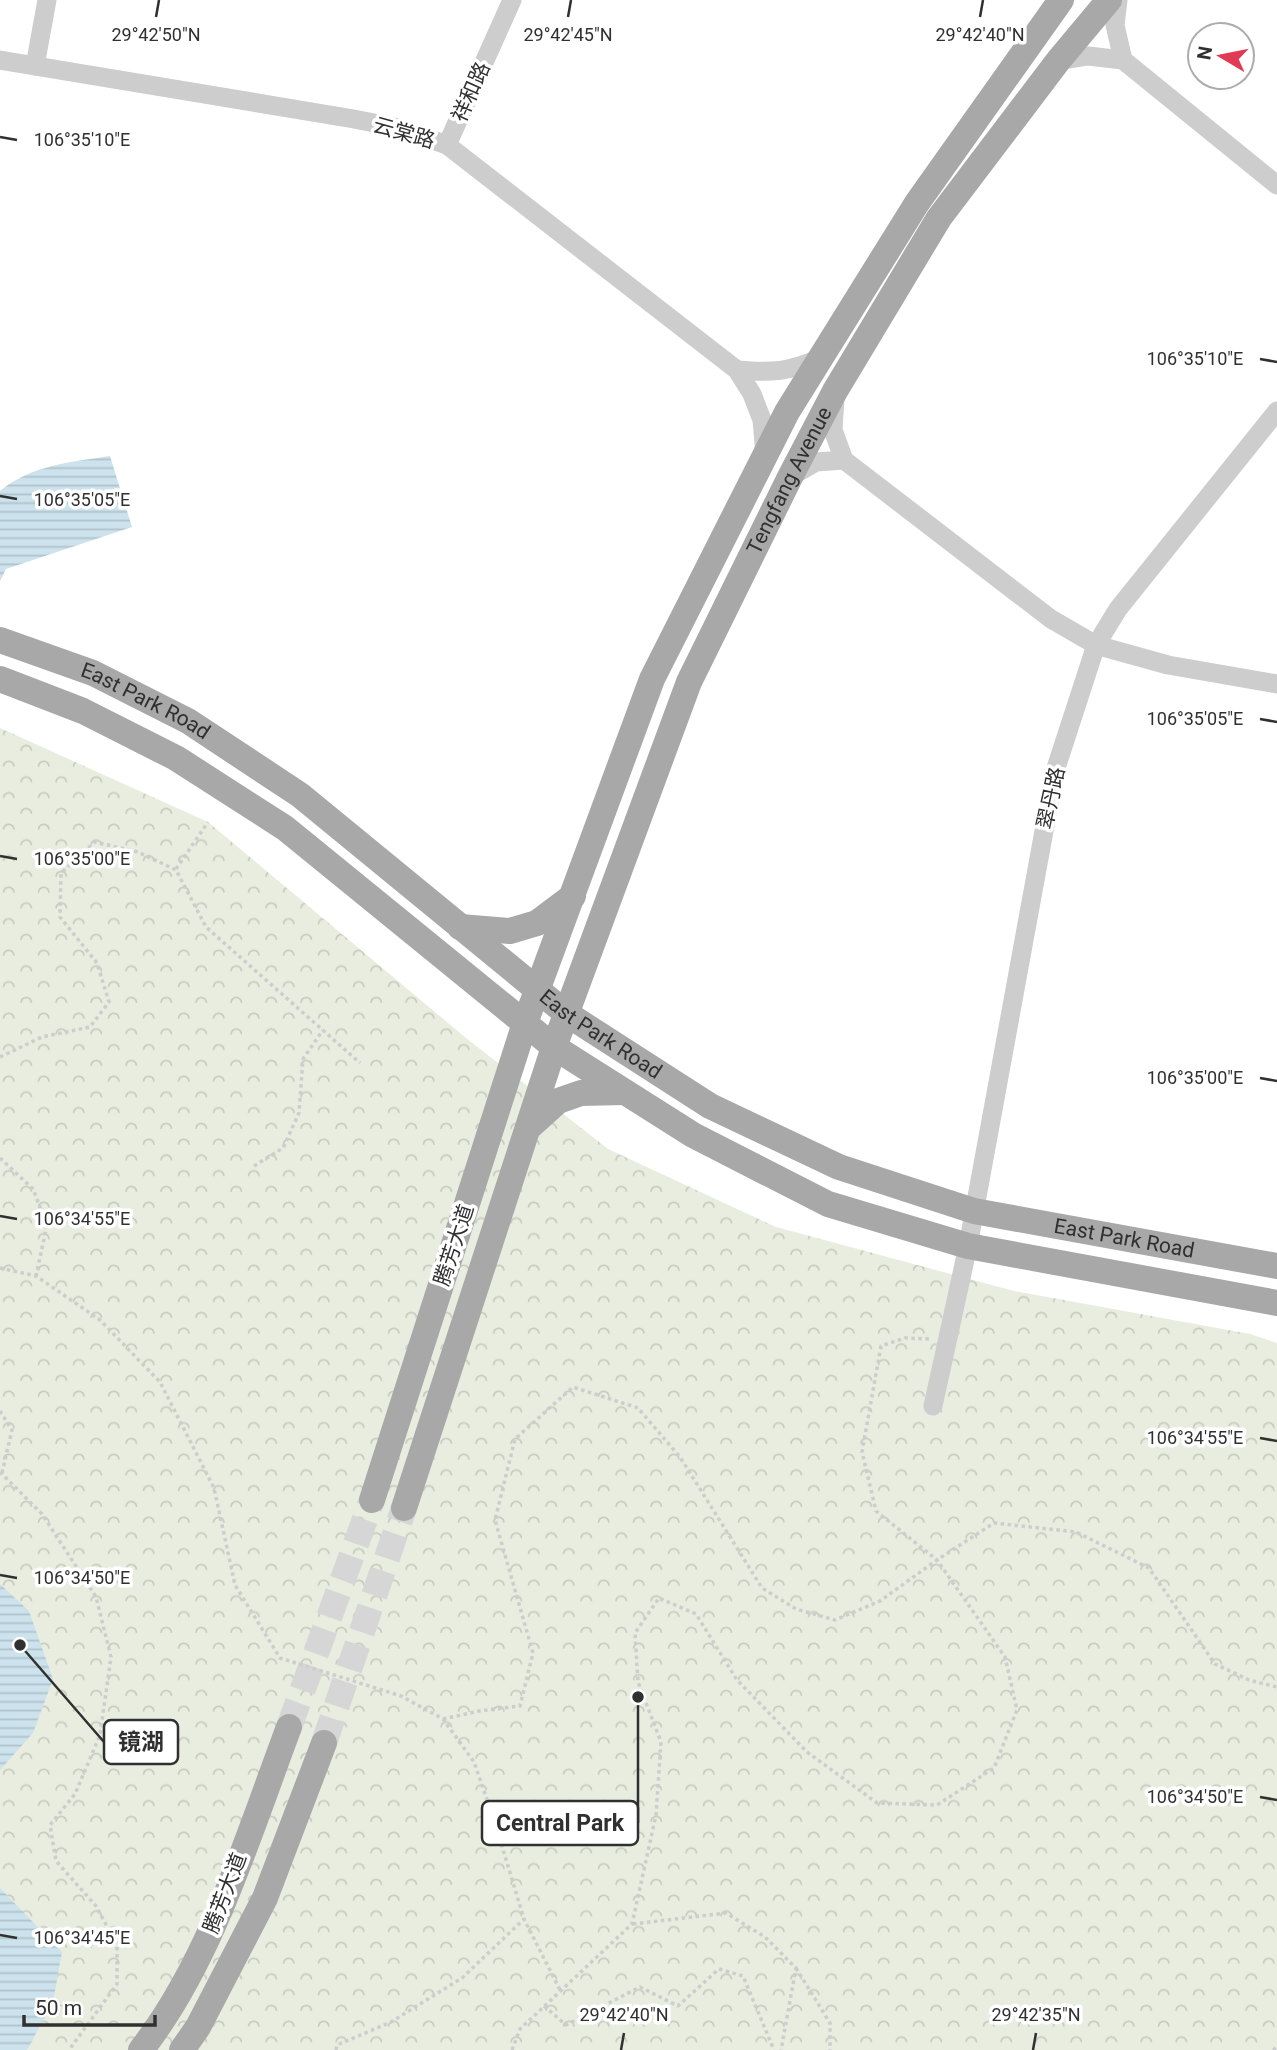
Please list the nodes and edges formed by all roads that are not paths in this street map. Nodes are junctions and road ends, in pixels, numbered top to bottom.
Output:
1 (47, 0) edge
2 (512, 0) edge
3 (1109, 0) edge
4 (1118, 0) edge
5 (1051, 3) edge
6 (0, 60) edge
7 (1123, 60) junction
8 (1058, 61) junction
9 (35, 66) junction
10 (447, 145) junction
11 (1277, 185) edge
12 (821, 358) junction
13 (737, 370) junction
14 (835, 391) junction
15 (1277, 411) edge
16 (765, 456) junction
17 (844, 460) junction
18 (790, 477) junction
19 (0, 640) edge
20 (1096, 645) junction
21 (0, 679) edge
22 (1277, 684) edge
23 (573, 896) junction
24 (460, 927) junction
25 (538, 991) junction
26 (567, 1014) junction
27 (525, 1024) junction
28 (554, 1047) junction
29 (624, 1092) junction
30 (527, 1129) junction
31 (974, 1211) junction
32 (968, 1246) junction
33 (1277, 1266) edge
34 (1277, 1303) edge
35 (933, 1406) dead end
36 (372, 1500) tunnel mouth
37 (404, 1508) tunnel mouth
38 (289, 1727) tunnel mouth
39 (324, 1743) tunnel mouth
40 (141, 2050) edge
41 (182, 2050) edge

1 - 9 street
2 - 10 street, 祥和路
3 - 8 main road, Tengfang Avenue
4 - 7 street
5 - 12 main road, Tengfang Avenue
6 - 9 street, 云棠路
7 - 8 street
7 - 11 street
8 - 14 main road, Tengfang Avenue
9 - 10 street, 云棠路
10 - 13 street, 云棠路
12 - 13 street
12 - 16 main road, Tengfang Avenue
13 - 16 street
14 - 17 street
14 - 18 main road, Tengfang Avenue
15 - 20 street, 翠丹路
16 - 23 main road, Tengfang Avenue
17 - 18 street
17 - 20 street
18 - 26 main road, Tengfang Avenue
19 - 24 main road, East Park Road
20 - 22 street
20 - 31 street, 翠丹路
21 - 27 main road, East Park Road
23 - 24 main road
23 - 25 main road, Tengfang Avenue
24 - 25 main road, East Park Road
25 - 26 main road, East Park Road
25 - 27 main road, 腾芳大道
26 - 28 main road, 腾芳大道
26 - 31 main road, East Park Road
27 - 28 main road, East Park Road
27 - 36 main road, 腾芳大道
28 - 29 main road, East Park Road
28 - 30 main road, 腾芳大道
29 - 30 main road
29 - 32 main road, East Park Road
30 - 37 main road, 腾芳大道
31 - 32 street, 翠丹路
31 - 33 main road, East Park Road
32 - 34 main road, East Park Road
32 - 35 street, 翠丹路
38 - 40 main road, 腾芳大道
39 - 41 main road, 腾芳大道

